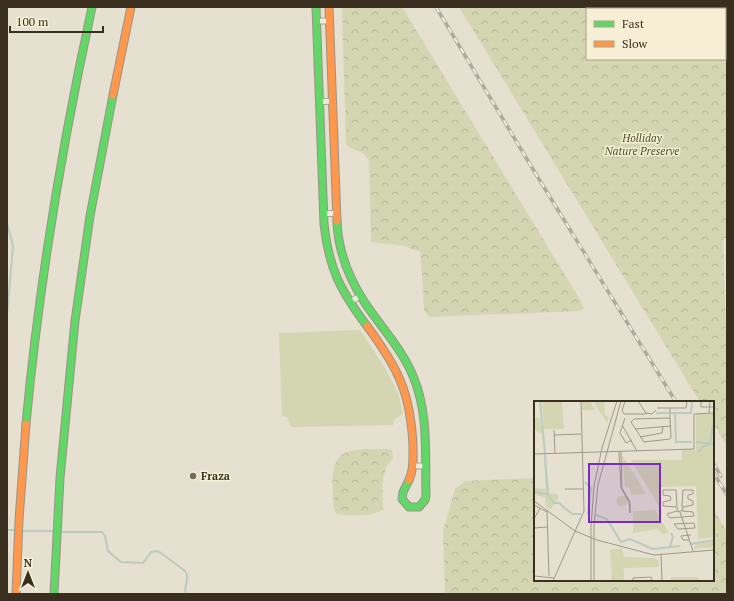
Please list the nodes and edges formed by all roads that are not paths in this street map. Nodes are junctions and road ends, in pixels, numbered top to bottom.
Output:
1 (92, 7) edge
2 (131, 7) edge
3 (316, 7) edge
4 (329, 7) edge
5 (317, 21) junction
6 (329, 21) junction
7 (332, 101) junction
8 (320, 102) junction
9 (337, 213) junction
10 (324, 214) junction
11 (360, 296) junction
12 (350, 302) junction
13 (413, 466) junction
14 (426, 466) junction
15 (16, 594) edge
16 (54, 594) edge

1 - 15 main road
2 - 16 main road
3 - 5 main road
4 - 6 main road
5 - 6 street
5 - 8 main road
6 - 7 main road
7 - 8 street
7 - 9 main road
8 - 10 main road
9 - 10 street
9 - 11 main road
10 - 12 main road
11 - 12 street
11 - 14 main road
12 - 13 main road
13 - 14 street
13 - 14 main road

